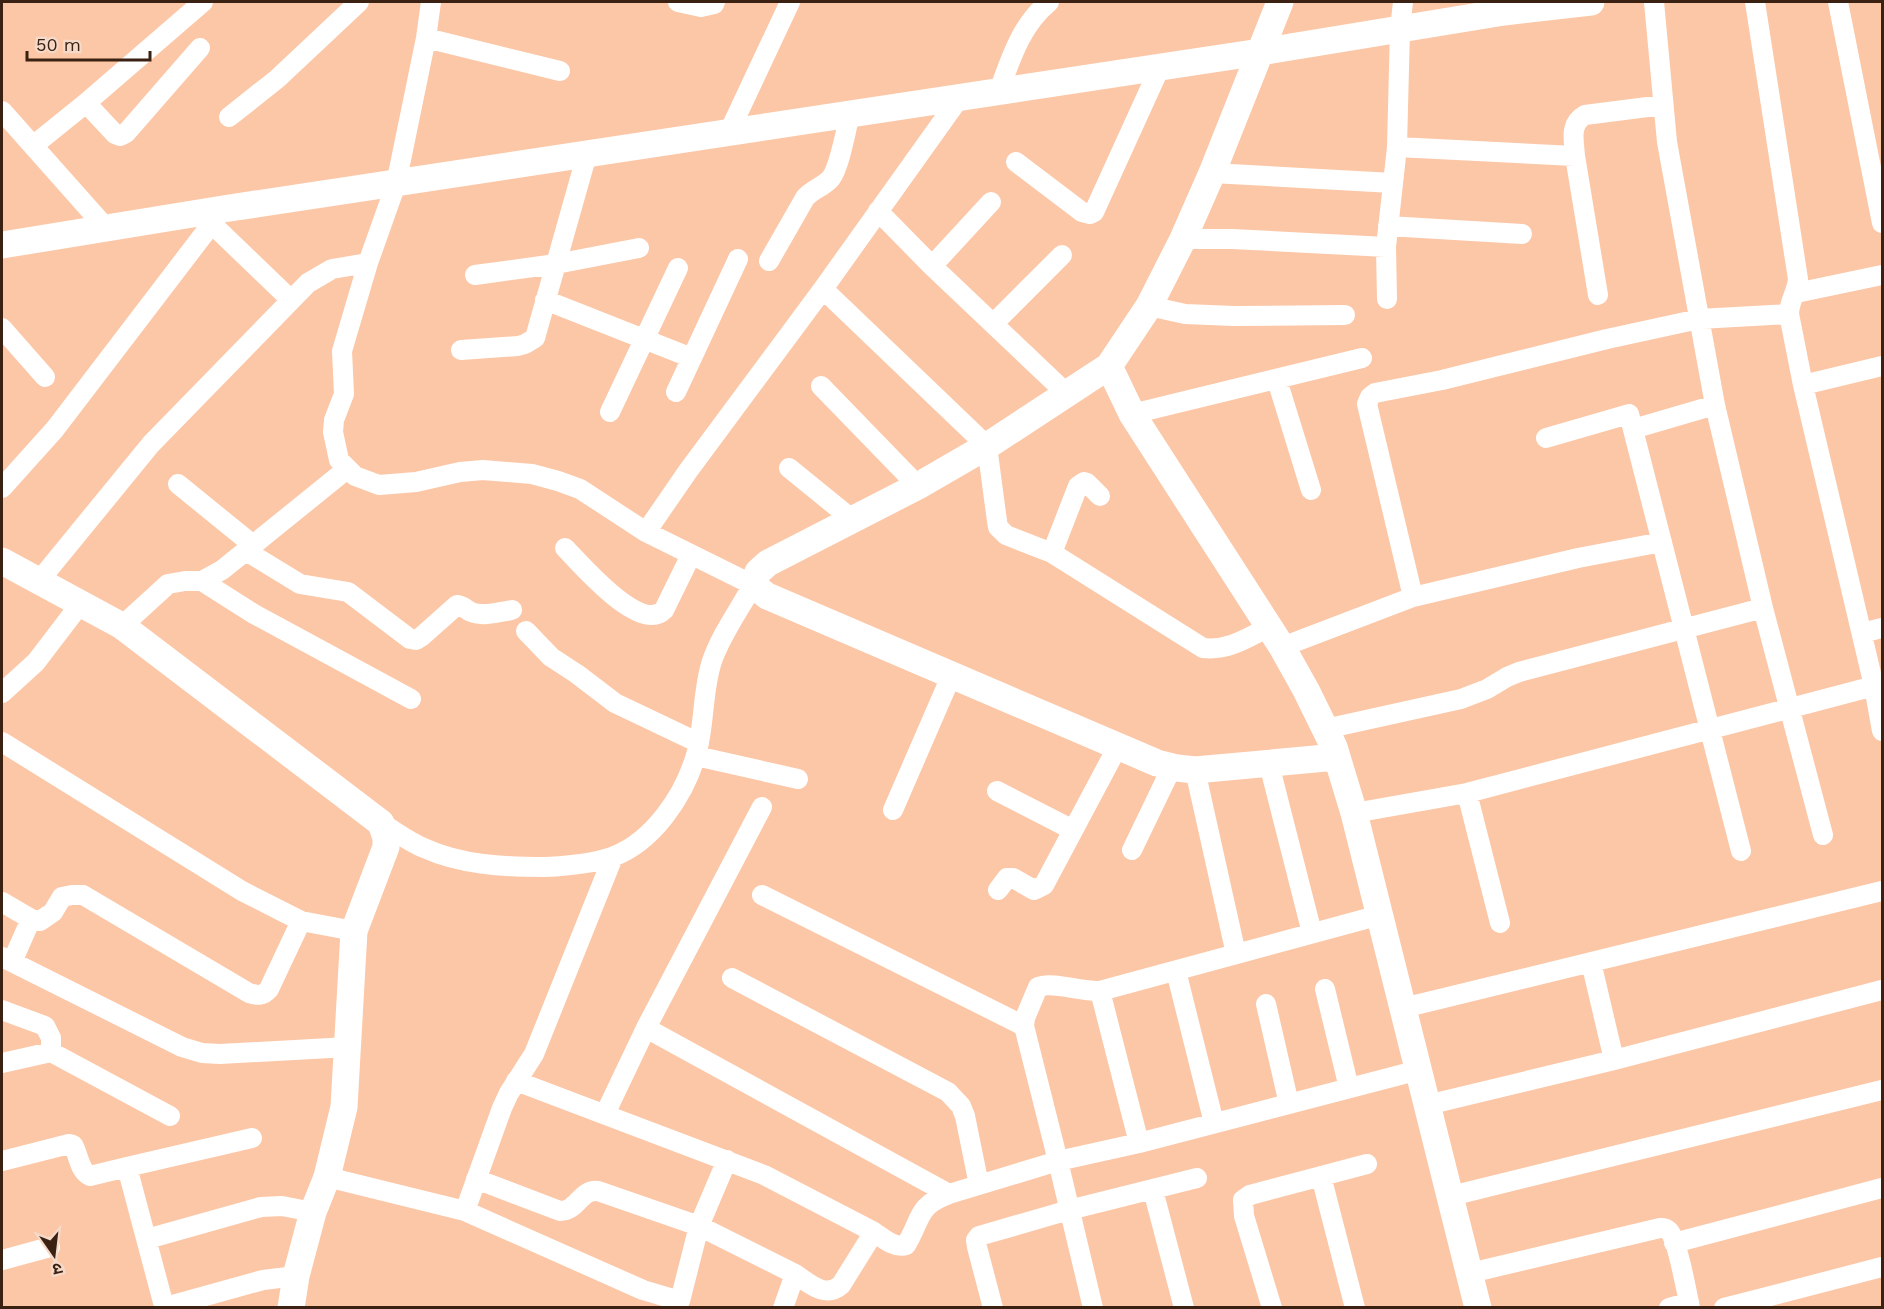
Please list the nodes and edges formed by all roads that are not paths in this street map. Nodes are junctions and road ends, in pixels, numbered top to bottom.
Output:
1 (202, 2) edge
2 (359, 2) edge
3 (430, 2) edge
4 (678, 2) edge
5 (715, 2) edge
6 (790, 2) edge
7 (1049, 2) edge
8 (1280, 2) edge
9 (1403, 2) edge
10 (1591, 2) edge
11 (1654, 2) edge
12 (1755, 2) edge
13 (1838, 2) edge
14 (1505, 7) edge
15 (1400, 28) junction
16 (426, 38) junction
17 (200, 48) dead end
18 (1260, 52) junction
19 (1160, 67) junction
20 (560, 71) dead end
21 (999, 91) junction
22 (960, 97) junction
23 (86, 103) junction
24 (1664, 105) junction
25 (2, 111) edge
26 (850, 114) junction
27 (229, 117) dead end
28 (729, 132) junction
29 (34, 145) junction
30 (1397, 147) junction
31 (587, 154) junction
32 (1575, 156) junction
33 (1016, 162) dead end
34 (1212, 172) junction
35 (1393, 183) junction
36 (396, 184) junction
37 (991, 202) dead end
38 (878, 211) junction
39 (217, 216) junction
40 (1882, 223) edge
41 (1388, 226) junction
42 (106, 228) junction
43 (1522, 234) dead end
44 (1183, 239) junction
45 (2, 245) edge
46 (1386, 247) junction
47 (639, 248) dead end
48 (1062, 255) dead end
49 (738, 259) dead end
50 (768, 261) dead end
51 (368, 263) junction
52 (556, 264) junction
53 (932, 266) junction
54 (678, 268) dead end
55 (475, 275) dead end
56 (1882, 275) edge
57 (824, 289) junction
58 (1796, 293) junction
59 (1598, 295) dead end
60 (1387, 299) dead end
61 (291, 300) junction
62 (546, 300) junction
63 (1149, 306) junction
64 (1789, 314) junction
65 (1345, 315) dead end
66 (1699, 319) junction
67 (993, 324) junction
68 (2, 328) edge
69 (645, 340) junction
70 (461, 350) dead end
71 (692, 358) junction
72 (1362, 358) dead end
73 (1109, 366) junction
74 (1882, 366) edge
75 (45, 377) dead end
76 (1277, 380) junction
77 (1803, 385) junction
78 (821, 386) dead end
79 (676, 393) dead end
80 (1066, 393) junction
81 (1715, 405) junction
82 (610, 412) dead end
83 (1132, 414) junction
84 (1633, 429) junction
85 (1546, 438) dead end
86 (987, 446) junction
87 (789, 468) dead end
88 (346, 469) junction
89 (178, 484) dead end
90 (918, 486) junction
91 (2, 488) edge
92 (1311, 490) dead end
93 (1100, 496) dead end
94 (853, 520) junction
95 (646, 532) junction
96 (1662, 542) junction
97 (249, 548) junction
98 (565, 548) dead end
99 (1052, 553) junction
100 (691, 555) junction
101 (2, 561) edge
102 (39, 581) junction
103 (202, 581) junction
104 (753, 585) junction
105 (1413, 597) junction
106 (81, 603) junction
107 (1763, 608) junction
108 (512, 610) dead end
109 (122, 626) junction
110 (1882, 628) edge
111 (1684, 630) junction
112 (526, 631) dead end
113 (1862, 633) junction
114 (1275, 637) junction
115 (952, 674) junction
116 (1878, 685) edge
117 (2, 693) edge
118 (411, 699) dead end
119 (1789, 709) junction
120 (1325, 729) junction
121 (1711, 730) junction
122 (1882, 731) edge
123 (2, 742) edge
124 (1118, 747) junction
125 (697, 750) junction
126 (1337, 757) junction
127 (1269, 764) junction
128 (1184, 768) junction
129 (798, 779) dead end
130 (997, 791) dead end
131 (1467, 793) junction
132 (762, 807) dead end
133 (893, 810) dead end
134 (1354, 813) junction
135 (381, 823) junction
136 (1073, 830) junction
137 (1823, 835) dead end
138 (1132, 850) dead end
139 (1742, 852) dead end
140 (613, 857) junction
141 (998, 890) dead end
142 (1882, 891) edge
143 (762, 895) dead end
144 (2, 903) edge
145 (1380, 915) junction
146 (31, 919) junction
147 (301, 921) junction
148 (1500, 922) dead end
149 (354, 931) junction
150 (1312, 933) junction
151 (1236, 954) junction
152 (7, 960) edge
153 (1592, 962) junction
154 (1176, 971) junction
155 (732, 978) dead end
156 (1325, 989) dead end
157 (1882, 990) edge
158 (1100, 991) junction
159 (1266, 1004) dead end
160 (1403, 1008) junction
161 (2, 1010) edge
162 (1024, 1026) junction
163 (646, 1028) junction
164 (348, 1047) junction
165 (51, 1052) junction
166 (1614, 1060) junction
167 (2, 1063) edge
168 (1419, 1070) junction
169 (516, 1081) junction
170 (1349, 1088) junction
171 (1882, 1090) edge
172 (1289, 1104) junction
173 (1427, 1105) junction
174 (605, 1114) junction
175 (170, 1116) dead end
176 (1214, 1124) junction
177 (252, 1138) dead end
178 (1139, 1143) junction
179 (727, 1160) junction
180 (2, 1161) edge
181 (1058, 1161) junction
182 (1367, 1164) dead end
183 (127, 1167) junction
184 (1320, 1176) junction
185 (327, 1177) junction
186 (1197, 1178) dead end
187 (476, 1179) junction
188 (979, 1185) junction
189 (1882, 1188) edge
190 (1153, 1190) junction
191 (949, 1194) junction
192 (1451, 1196) junction
193 (465, 1210) junction
194 (1068, 1210) junction
195 (313, 1212) junction
196 (699, 1226) junction
197 (874, 1232) junction
198 (147, 1239) junction
199 (1674, 1243) junction
200 (50, 1247) dead end
201 (2, 1260) edge
202 (1882, 1267) edge
203 (1470, 1273) junction
204 (795, 1274) junction
205 (296, 1276) junction
206 (640, 1299) edge
207 (681, 1304) edge
208 (1689, 1305) edge
209 (160, 1307) edge
210 (1476, 1307) edge
211 (291, 1308) edge
212 (783, 1308) edge
213 (993, 1308) edge
214 (1093, 1308) edge
215 (1184, 1308) edge
216 (1272, 1308) edge
217 (1355, 1308) edge
218 (1669, 1308) edge
219 (1724, 1308) edge

1 - 23 street
2 - 27 street
3 - 16 street
4 - 5 street
6 - 28 street
7 - 21 street
8 - 18 street
9 - 15 street
10 - 14 street
11 - 24 street
12 - 58 street
13 - 40 street
14 - 15 street
15 - 18 street
15 - 30 street
16 - 20 street
16 - 36 street
17 - 23 street
18 - 19 street
18 - 34 street
19 - 21 street
19 - 33 street
21 - 22 street
22 - 26 street
22 - 38 street
23 - 29 street
24 - 32 street
24 - 66 street
25 - 29 street
26 - 28 street
26 - 50 street
28 - 31 street
29 - 42 street
30 - 32 street
30 - 35 street
31 - 36 street
31 - 52 street
32 - 59 street
34 - 35 street
34 - 44 street
35 - 41 street
36 - 39 street
36 - 51 street
37 - 53 street
38 - 53 street
38 - 57 street
39 - 42 street
39 - 61 street
39 - 91 street
41 - 43 street
41 - 46 street
42 - 45 street
44 - 46 street
44 - 63 street
46 - 60 street
47 - 52 street
48 - 67 street
49 - 71 street
51 - 61 street
51 - 88 street
52 - 55 street
52 - 62 street
53 - 67 street
54 - 69 street
56 - 58 street
57 - 86 street
57 - 95 street
58 - 64 street
61 - 102 street
62 - 69 street
62 - 70 street
63 - 65 street
63 - 73 street
64 - 66 street
64 - 77 street
66 - 81 street
66 - 105 street
67 - 80 street
68 - 75 street
69 - 71 street
69 - 82 street
71 - 79 street
72 - 76 street
73 - 80 street
73 - 83 street
74 - 77 street
76 - 83 street
76 - 92 street
77 - 113 street
78 - 90 street
80 - 86 street
81 - 84 street
81 - 107 street
83 - 114 street
84 - 85 street
84 - 96 street
86 - 90 street
86 - 99 street
87 - 94 street
88 - 95 street
88 - 97 street
89 - 97 street
90 - 94 street
93 - 99 street
94 - 104 street
95 - 100 street
96 - 105 street
96 - 111 street
97 - 103 street
97 - 108 street
98 - 100 street
99 - 114 street
100 - 104 street
101 - 102 street
102 - 106 street
103 - 109 street
103 - 118 street
104 - 115 street
104 - 125 street
105 - 114 street
106 - 109 street
106 - 117 street
107 - 111 street
107 - 119 street
109 - 135 street
110 - 113 street
111 - 120 street
111 - 121 street
112 - 125 street
113 - 116 street
114 - 120 street
115 - 124 street
115 - 133 street
116 - 119 street
116 - 122 street
119 - 121 street
119 - 137 street
120 - 126 street
121 - 131 street
121 - 139 street
123 - 147 street
124 - 128 street
124 - 136 street
125 - 129 street
125 - 140 street
126 - 127 street
126 - 134 street
127 - 128 street
127 - 150 street
128 - 138 street
128 - 151 street
130 - 136 street
131 - 134 street
131 - 148 street
132 - 163 street
134 - 145 street
135 - 140 street
135 - 149 street
136 - 141 street
140 - 169 street
142 - 153 street
143 - 162 street
144 - 146 street
145 - 150 street
145 - 160 street
146 - 147 street
146 - 152 street
147 - 149 street
149 - 164 street
150 - 151 street
151 - 154 street
152 - 164 street
153 - 160 street
153 - 166 street
154 - 158 street
154 - 176 street
155 - 188 street
156 - 170 street
157 - 166 street
158 - 162 street
158 - 178 street
159 - 172 street
160 - 168 street
161 - 165 street
162 - 181 street
163 - 174 street
163 - 191 street
164 - 185 street
165 - 167 street
165 - 175 street
166 - 173 street
168 - 170 street
168 - 173 street
169 - 174 street
169 - 187 street
170 - 172 street
171 - 192 street
172 - 176 street
173 - 192 street
174 - 179 street
176 - 178 street
177 - 183 street
178 - 181 street
179 - 196 street
179 - 197 street
180 - 183 street
181 - 188 street
181 - 194 street
182 - 184 street
183 - 198 street
184 - 216 street
184 - 217 street
185 - 193 street
185 - 195 street
186 - 190 street
187 - 193 street
187 - 196 street
188 - 191 street
189 - 199 street
190 - 194 street
190 - 215 street
191 - 197 street
192 - 203 street
193 - 206 street
194 - 213 street
194 - 214 street
195 - 198 street
195 - 205 street
196 - 204 street
196 - 207 street
197 - 204 street
198 - 209 street
199 - 203 street
199 - 208 street
200 - 201 street
202 - 219 street
203 - 210 street
204 - 212 street
205 - 209 street
205 - 211 street
206 - 207 street
208 - 218 street

